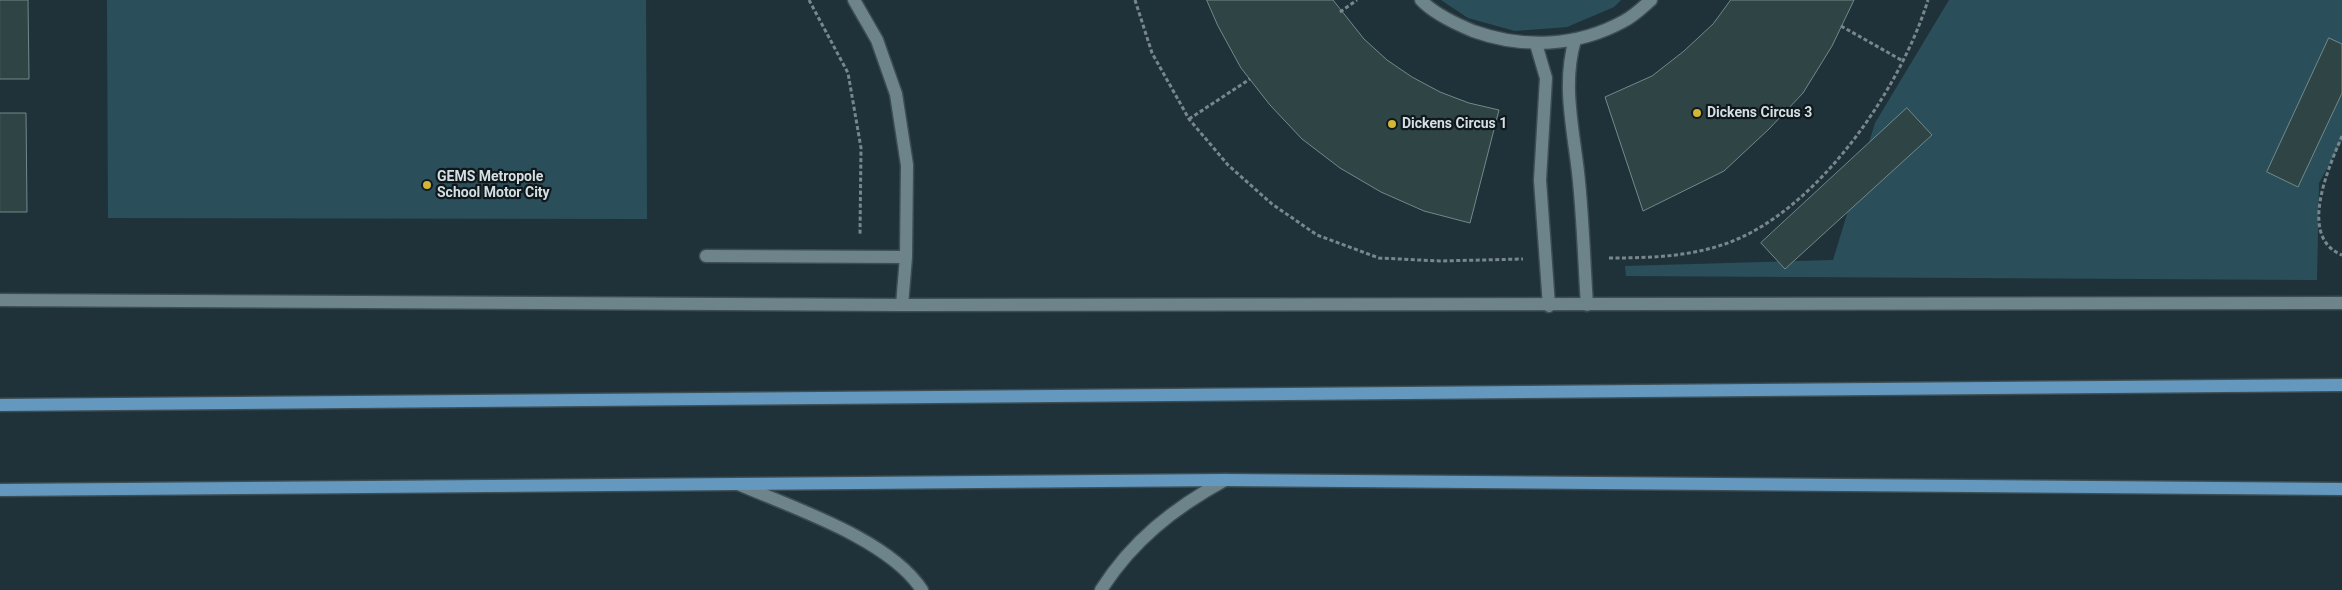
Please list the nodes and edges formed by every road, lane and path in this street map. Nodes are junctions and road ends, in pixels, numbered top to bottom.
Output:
1 (809, 0) edge
2 (854, 0) edge
3 (1357, 0) edge
4 (1421, 0) edge
5 (1651, 0) edge
6 (1340, 12) dead end
7 (1841, 26) dead end
8 (1575, 40) junction
9 (1536, 44) junction
10 (1903, 61) dead end
11 (1250, 79) dead end
12 (1189, 119) dead end
13 (2342, 136) edge
14 (2342, 254) edge
15 (706, 256) dead end
16 (860, 257) junction
17 (906, 257) junction
18 (0, 300) edge
19 (2342, 303) edge
20 (902, 305) junction
21 (1587, 305) junction
22 (1549, 306) junction
23 (2342, 385) edge
24 (0, 405) edge
25 (1225, 480) junction
26 (738, 484) junction
27 (2342, 489) edge
28 (0, 490) edge
29 (922, 590) edge
30 (1101, 590) edge

1 - 16 path
2 - 17 street
3 - 6 path
4 - 9 street
5 - 8 street
7 - 10 path
8 - 9 street
8 - 21 street
9 - 22 street
11 - 12 path
13 - 14 path
15 - 16 street
16 - 17 street
17 - 20 street
18 - 20 street
19 - 21 street
20 - 22 street
21 - 22 street
23 - 24 main road
25 - 26 main road
25 - 27 main road
25 - 30 street
26 - 28 main road
26 - 29 street

